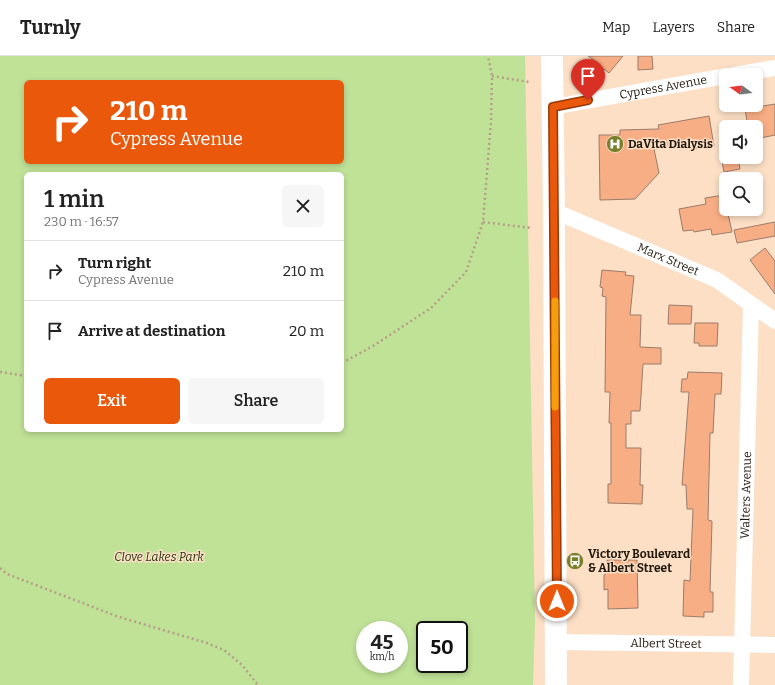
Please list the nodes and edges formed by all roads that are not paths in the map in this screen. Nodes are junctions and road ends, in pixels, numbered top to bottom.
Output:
1 (552, 56) edge
2 (775, 68) edge
3 (763, 70) edge
4 (719, 77) edge
5 (553, 107) junction
6 (554, 211) junction
7 (752, 306) junction
8 (775, 321) edge
9 (557, 642) junction
10 (742, 644) junction
11 (775, 645) edge
12 (556, 685) edge
13 (741, 685) edge

1 - 5 main road
2 - 3 street
4 - 5 street, Cypress Avenue
5 - 6 main road
6 - 7 street, Marx Street
6 - 9 main road
7 - 8 street, Marx Street
7 - 10 street, Walters Avenue
9 - 10 street, Albert Street
9 - 12 main road
10 - 11 street, Albert Street
10 - 13 street, Walters Avenue

